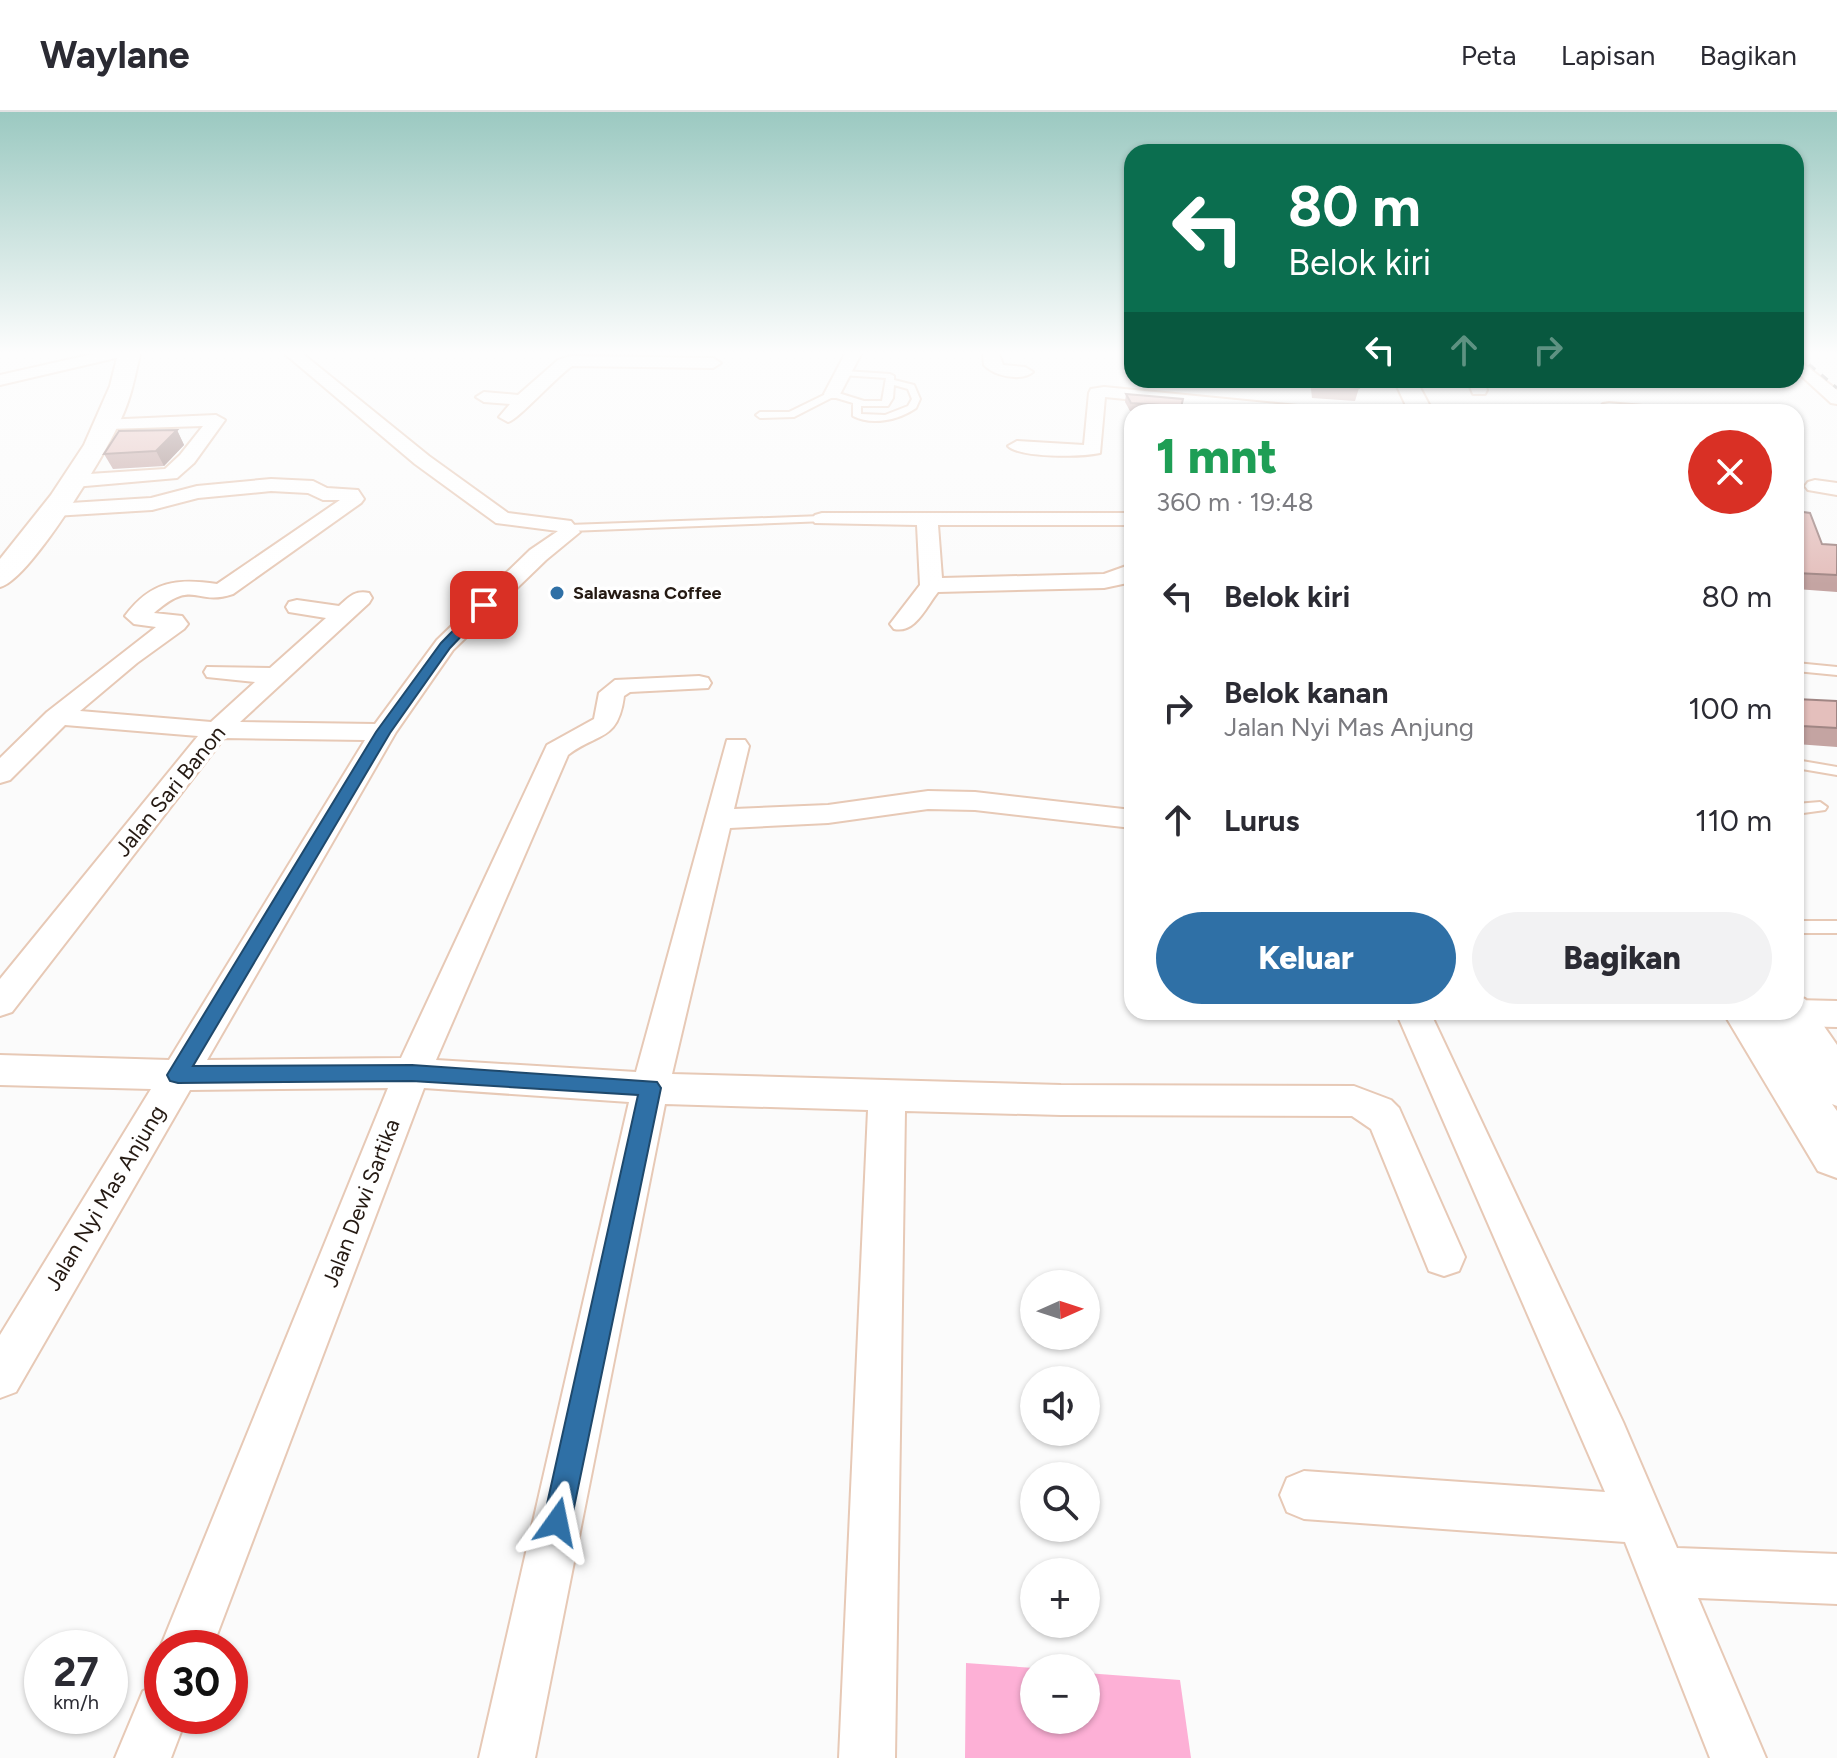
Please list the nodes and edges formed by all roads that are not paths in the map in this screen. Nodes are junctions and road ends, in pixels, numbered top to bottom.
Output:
1 (104, 431) edge
2 (206, 431) edge
3 (386, 431) edge
4 (1094, 431) edge
5 (1017, 446) dead end
6 (176, 471) junction
7 (74, 481) junction
8 (1815, 486) dead end
9 (1837, 489) edge
10 (166, 501) junction
11 (54, 510) junction
12 (822, 519) joint
13 (1124, 519) edge
14 (927, 520) junction
15 (569, 528) junction
16 (1124, 577) edge
17 (0, 578) edge
18 (931, 585) junction
19 (297, 607) dead end
20 (902, 624) dead end
21 (1804, 668) edge
22 (1837, 671) edge
23 (216, 672) dead end
24 (273, 676) junction
25 (699, 683) dead end
26 (56, 717) junction
27 (217, 730) junction
28 (383, 732) junction
29 (736, 746) dead end
30 (1804, 765) edge
31 (1837, 771) edge
32 (0, 774) edge
33 (1820, 807) dead end
34 (1804, 808) edge
35 (1124, 818) edge
36 (718, 819) junction
37 (1804, 927) edge
38 (1837, 927) edge
39 (0, 1003) edge
40 (1804, 1013) edge
41 (1837, 1014) edge
42 (1417, 1020) edge
43 (1751, 1020) edge
44 (1793, 1020) edge
45 (0, 1070) edge
46 (412, 1073) junction
47 (178, 1075) junction
48 (1837, 1085) edge
49 (650, 1088) junction
50 (887, 1095) junction
51 (1837, 1155) edge
52 (1444, 1257) dead end
53 (0, 1376) edge
54 (1304, 1495) dead end
55 (1642, 1519) junction
56 (1662, 1572) junction
57 (1837, 1579) edge
58 (193, 1630) edge
59 (152, 1734) edge
60 (143, 1758) edge
61 (507, 1758) edge
62 (867, 1758) edge
63 (1738, 1758) edge

1 - 7 main road
2 - 6 street
3 - 15 street
4 - 5 street
6 - 7 street
6 - 10 street
7 - 11 main road
8 - 9 street
10 - 11 street
10 - 26 street
11 - 17 main road
12 - 14 street
12 - 15 lane
13 - 14 street
14 - 18 street
15 - 28 street, Jalan Nyi Mas Anjung
16 - 18 street
18 - 20 street
19 - 24 street, Jalan Sari Banon
21 - 22 lane
23 - 24 street
24 - 27 street, Jalan Sari Banon
25 - 46 street, Jalan Dewi Sartika
26 - 27 street
26 - 32 street
27 - 28 street
27 - 39 street, Jalan Sari Banon
28 - 47 street, Jalan Nyi Mas Anjung
29 - 36 street
30 - 31 lane
33 - 34 lane
35 - 36 street
36 - 49 street
37 - 38 lane
40 - 41 street
42 - 55 street
43 - 51 main road
44 - 48 main road
45 - 47 street
46 - 47 street
46 - 49 street
46 - 58 street, Jalan Dewi Sartika
47 - 53 street, Jalan Nyi Mas Anjung
49 - 50 street
49 - 61 street
50 - 52 street
50 - 62 street
54 - 55 street
55 - 56 street
56 - 57 street
56 - 63 street
59 - 60 street

